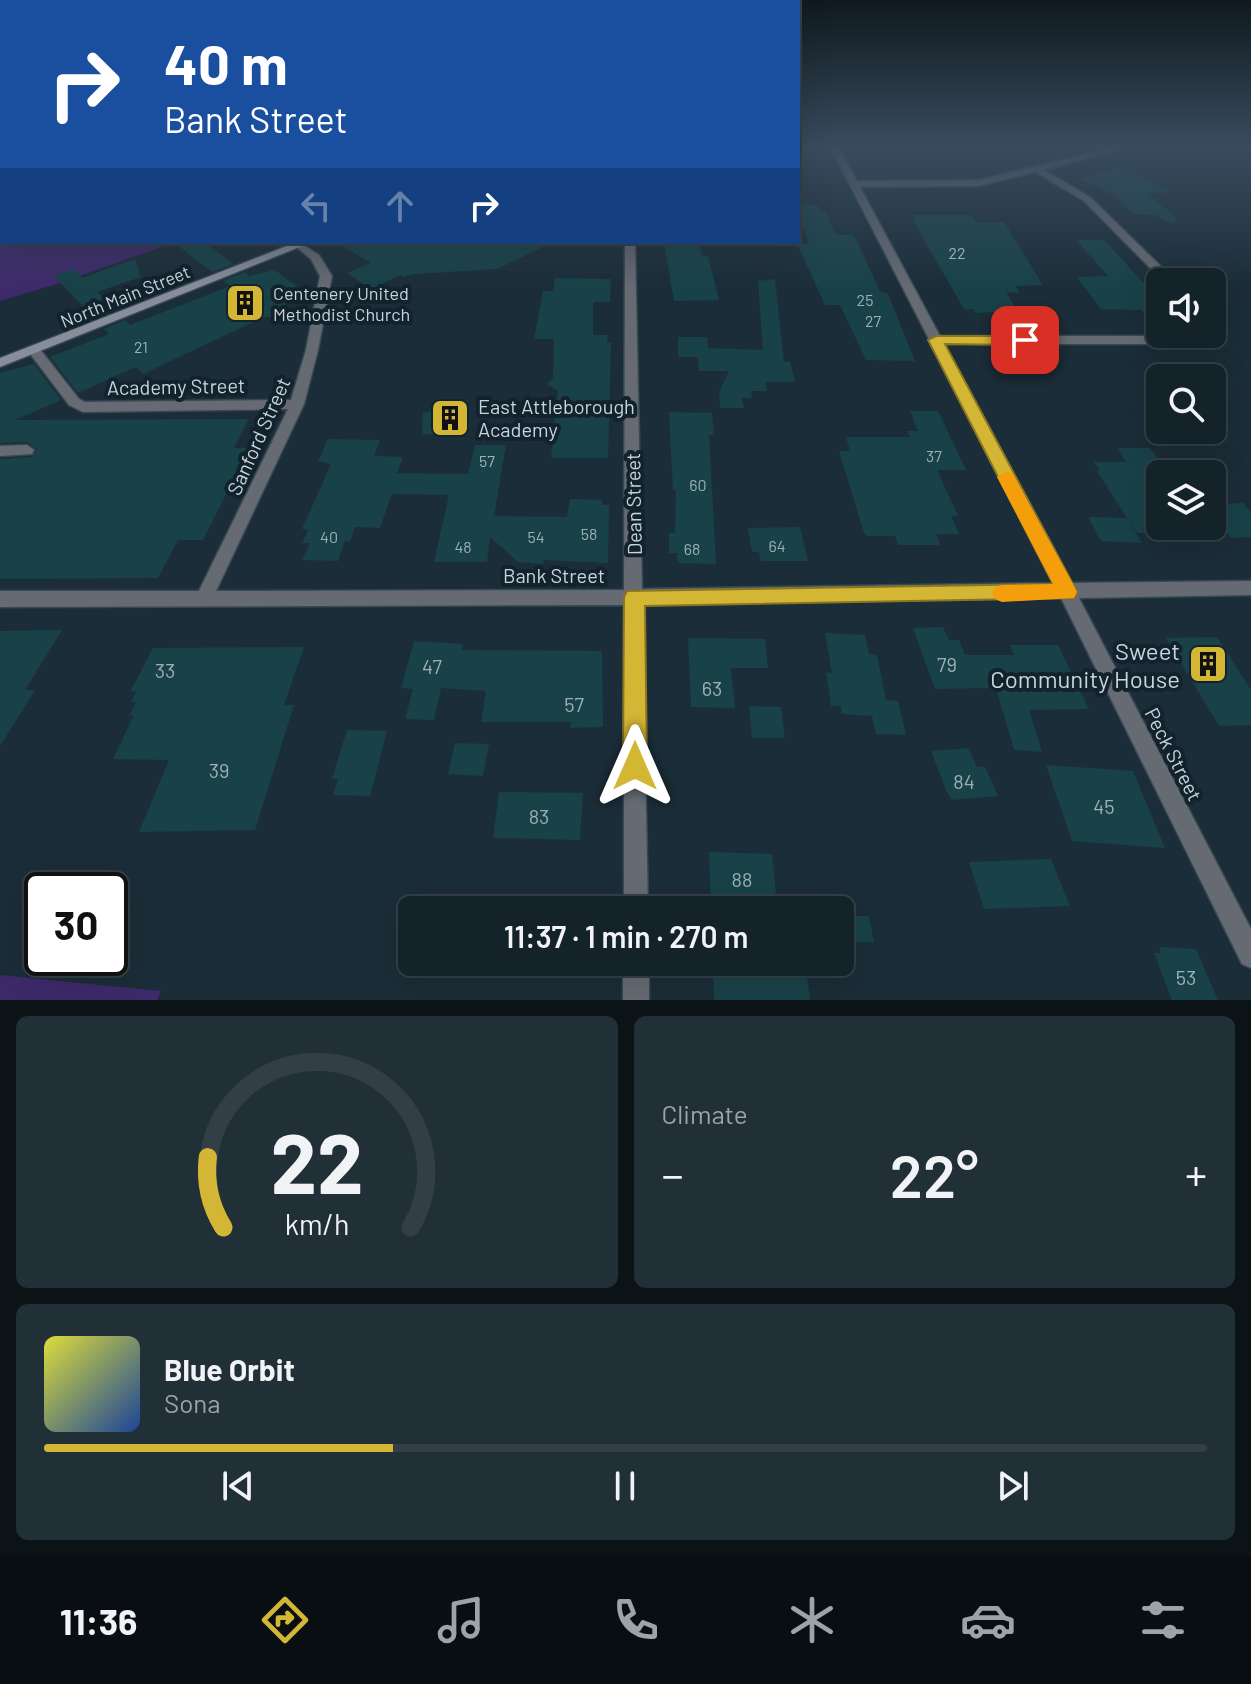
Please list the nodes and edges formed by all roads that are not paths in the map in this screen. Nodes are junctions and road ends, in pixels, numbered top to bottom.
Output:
1 (860, 195) edge
2 (1080, 195) edge
3 (303, 244) edge
4 (630, 244) edge
5 (1157, 268) edge
6 (936, 340) junction
7 (1146, 340) edge
8 (34, 351) junction
9 (0, 363) edge
10 (297, 404) junction
11 (27, 450) dead end
12 (0, 451) edge
13 (1251, 588) edge
14 (1067, 592) junction
15 (634, 597) junction
16 (204, 598) junction
17 (0, 599) edge
18 (636, 896) edge
19 (1251, 955) edge
20 (636, 976) edge
21 (636, 1000) edge

1 - 6 street, Peck Street
2 - 5 street
3 - 8 main road, North Main Street
3 - 10 street, Sanford Street
4 - 15 street, Dean Street
6 - 7 street
6 - 14 street, Peck Street
8 - 9 main road, North Main Street
8 - 10 street, Academy Street
10 - 16 street, Sanford Street
11 - 12 street
13 - 14 street, Bank Street
14 - 15 street, Bank Street
14 - 19 street, Peck Street
15 - 16 street, Bank Street
15 - 18 street, Dean Street
16 - 17 street, Bank Street
20 - 21 street

